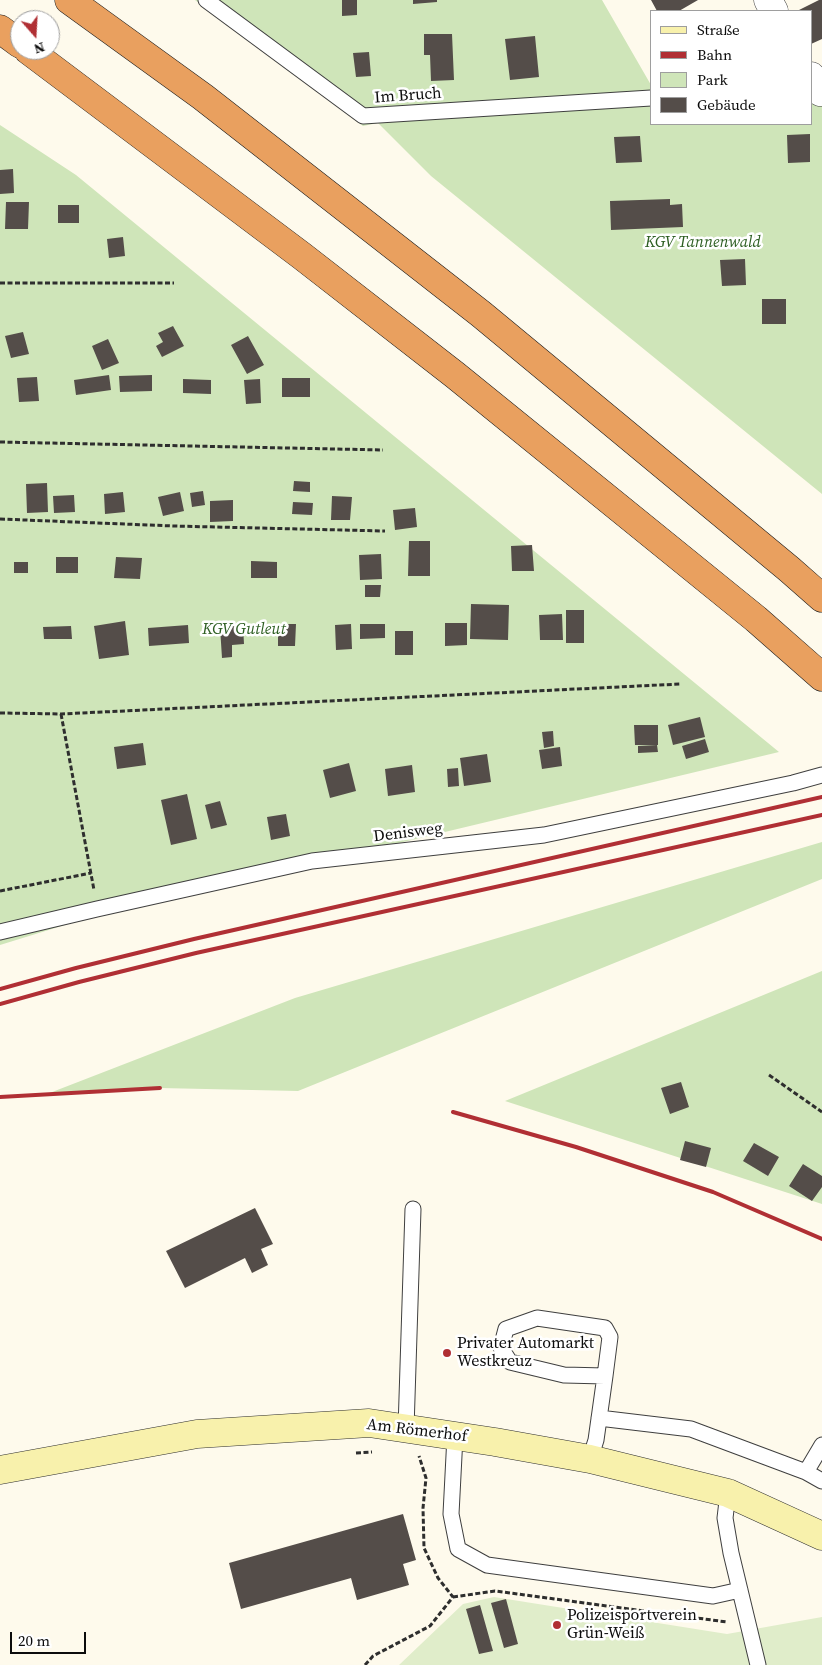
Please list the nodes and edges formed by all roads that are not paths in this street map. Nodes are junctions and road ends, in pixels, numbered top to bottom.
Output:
1 (68, 0) edge
2 (206, 0) edge
3 (41, 60) edge
4 (650, 98) edge
5 (822, 598) edge
6 (822, 677) edge
7 (822, 775) edge
8 (0, 932) edge
9 (413, 1209) dead end
10 (605, 1376) junction
11 (599, 1418) junction
12 (406, 1429) junction
13 (822, 1445) edge
14 (454, 1447) junction
15 (590, 1459) junction
16 (0, 1470) edge
17 (806, 1472) junction
18 (822, 1481) edge
19 (728, 1493) junction
20 (822, 1536) edge
21 (740, 1590) junction
22 (758, 1665) edge

1 - 5 highway
2 - 4 lane, Im Bruch
3 - 6 highway
7 - 8 lane, Denisweg
9 - 12 lane
10 - 10 lane
10 - 11 lane
11 - 15 lane
11 - 17 lane
12 - 14 main road, Am Römerhof
12 - 16 main road, Am Römerhof
13 - 17 lane
14 - 15 main road, Am Römerhof
14 - 21 lane
15 - 19 main road, Am Römerhof
17 - 18 lane
19 - 20 main road, Am Römerhof
19 - 21 lane
21 - 22 lane

